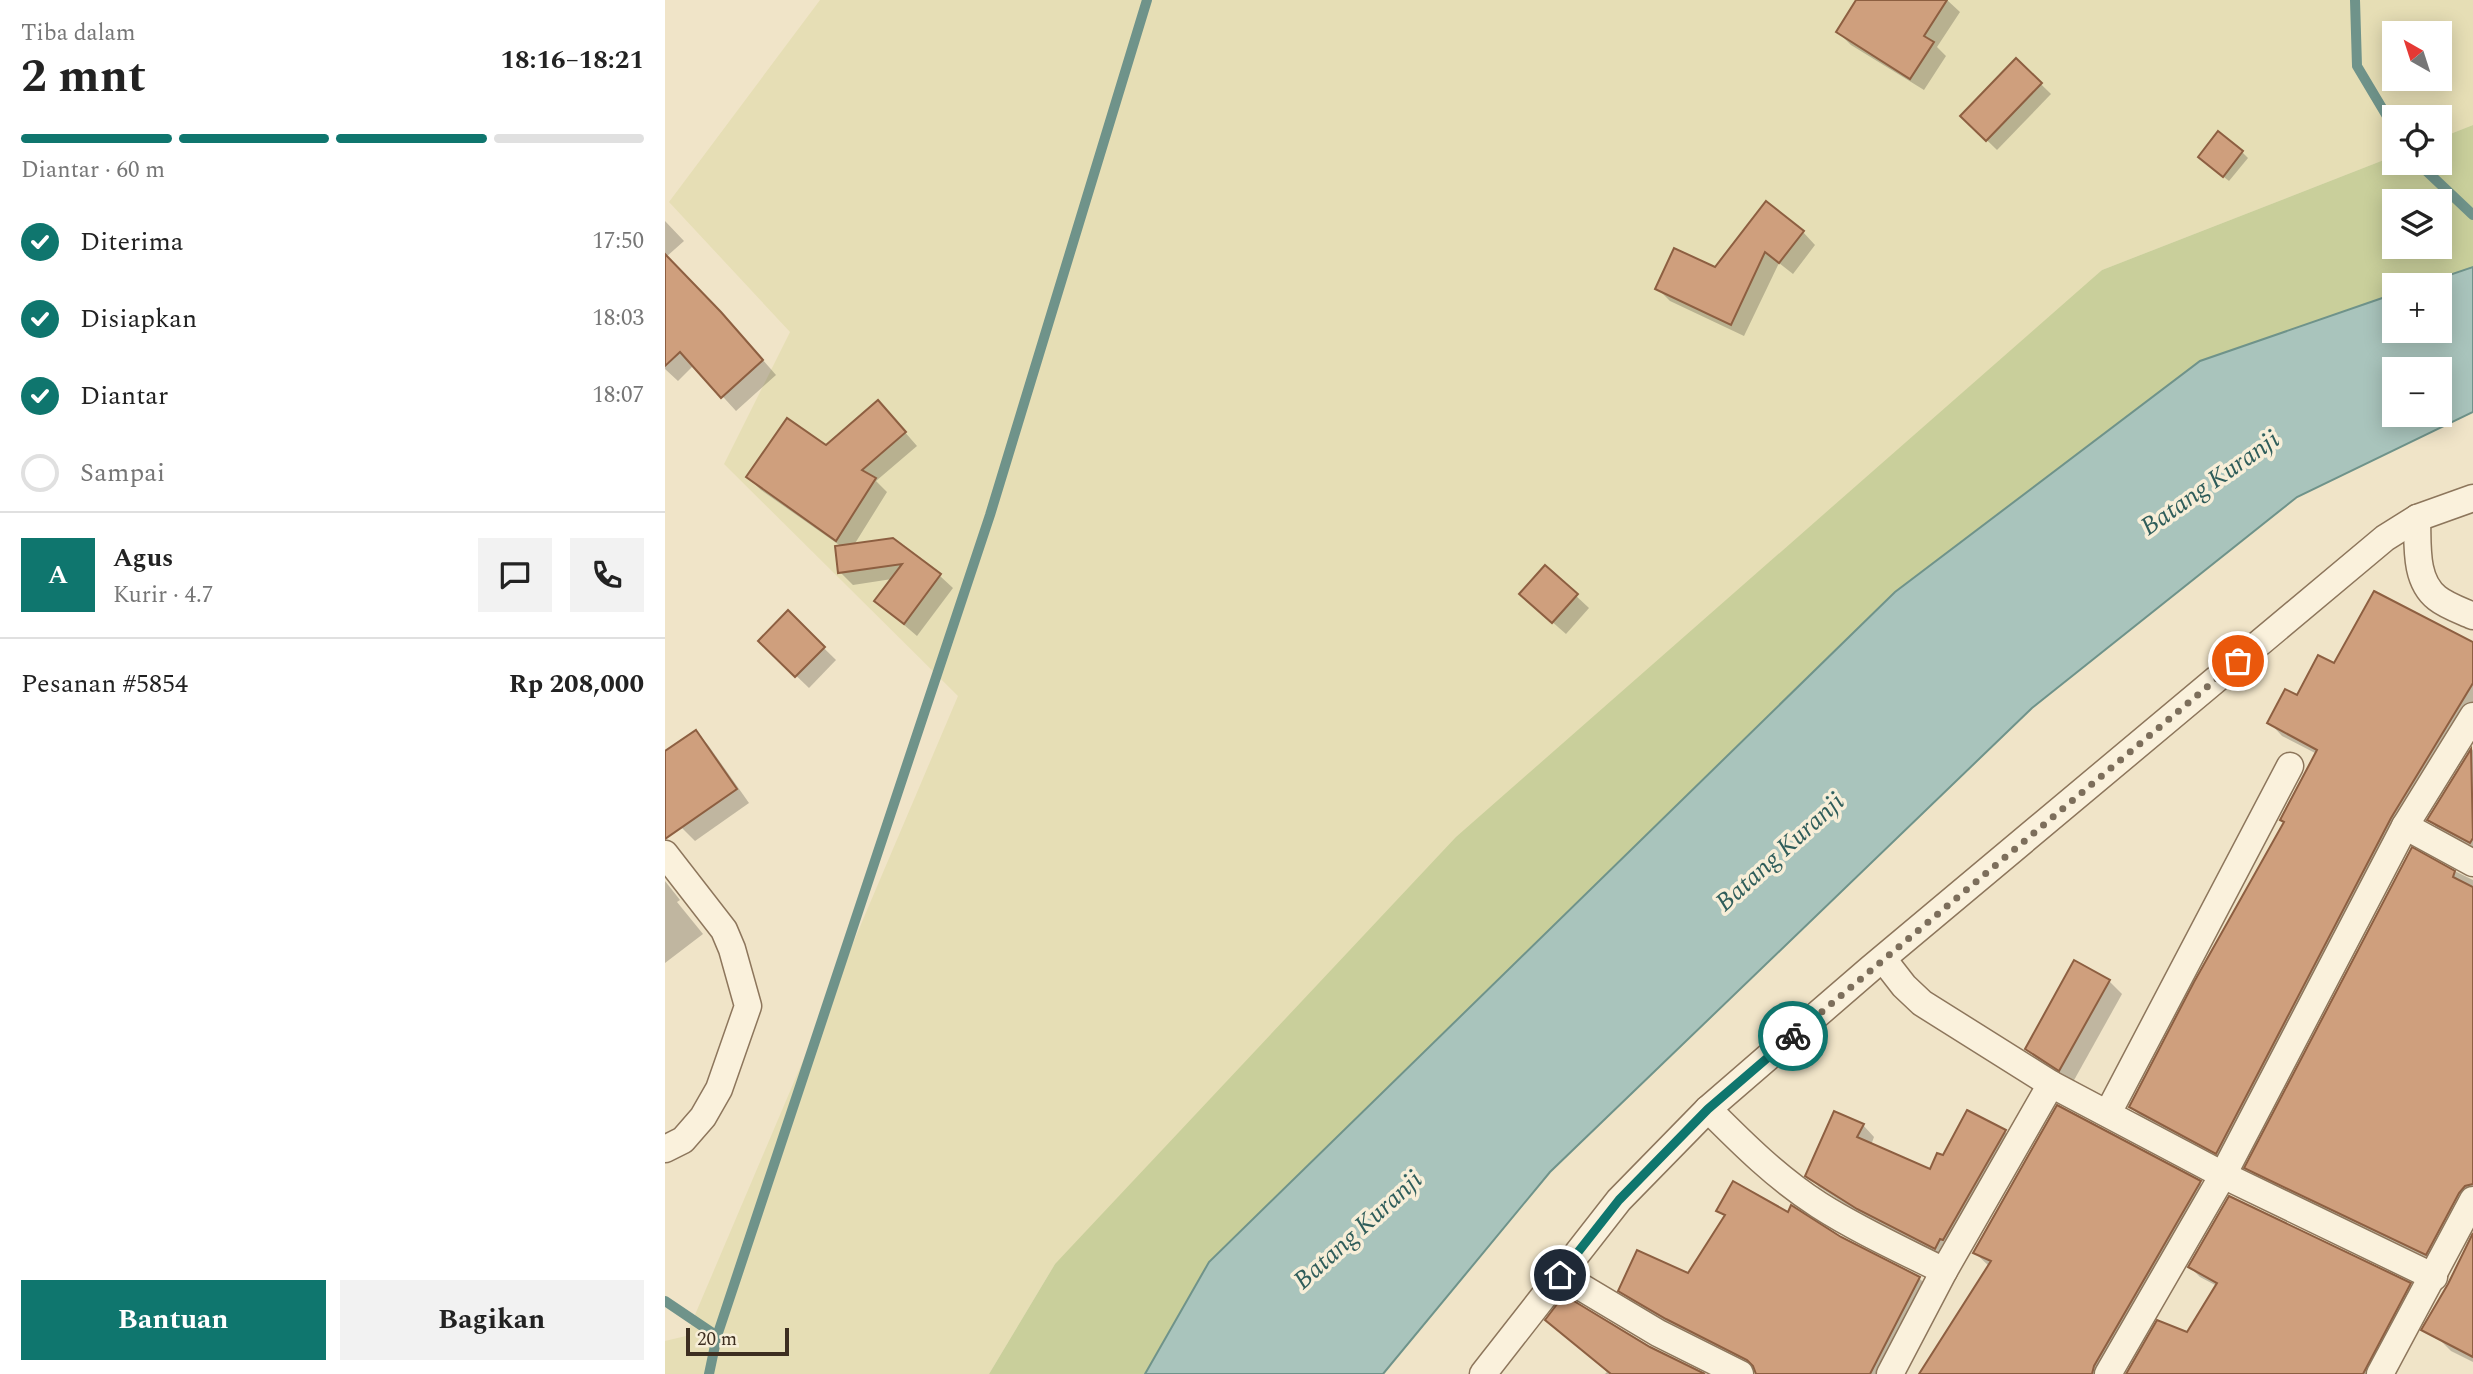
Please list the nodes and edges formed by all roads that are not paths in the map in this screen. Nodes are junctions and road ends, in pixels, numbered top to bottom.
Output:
1 (2473, 498) edge
2 (2417, 518) junction
3 (2473, 616) edge
4 (2473, 716) edge
5 (2290, 766) dead end
6 (2405, 826) junction
7 (665, 854) edge
8 (2473, 863) edge
9 (1883, 959) junction
10 (2051, 1084) junction
11 (1708, 1109) junction
12 (2108, 1113) junction
13 (665, 1149) edge
14 (2223, 1175) junction
15 (2473, 1200) edge
16 (1944, 1270) junction
17 (1560, 1275) junction
18 (2434, 1277) junction
19 (1483, 1374) edge
20 (1740, 1374) edge
21 (1890, 1374) edge
22 (2108, 1374) edge
23 (2380, 1374) edge

1 - 2 street
2 - 3 street
2 - 9 street
4 - 6 street
5 - 12 street
6 - 8 street
6 - 14 street
7 - 13 street
9 - 10 street
9 - 11 street
10 - 12 street
10 - 16 street
11 - 16 street
11 - 17 street
12 - 14 street
14 - 18 street
14 - 22 street
15 - 18 street
16 - 21 street
17 - 19 street
17 - 20 street
18 - 23 street

